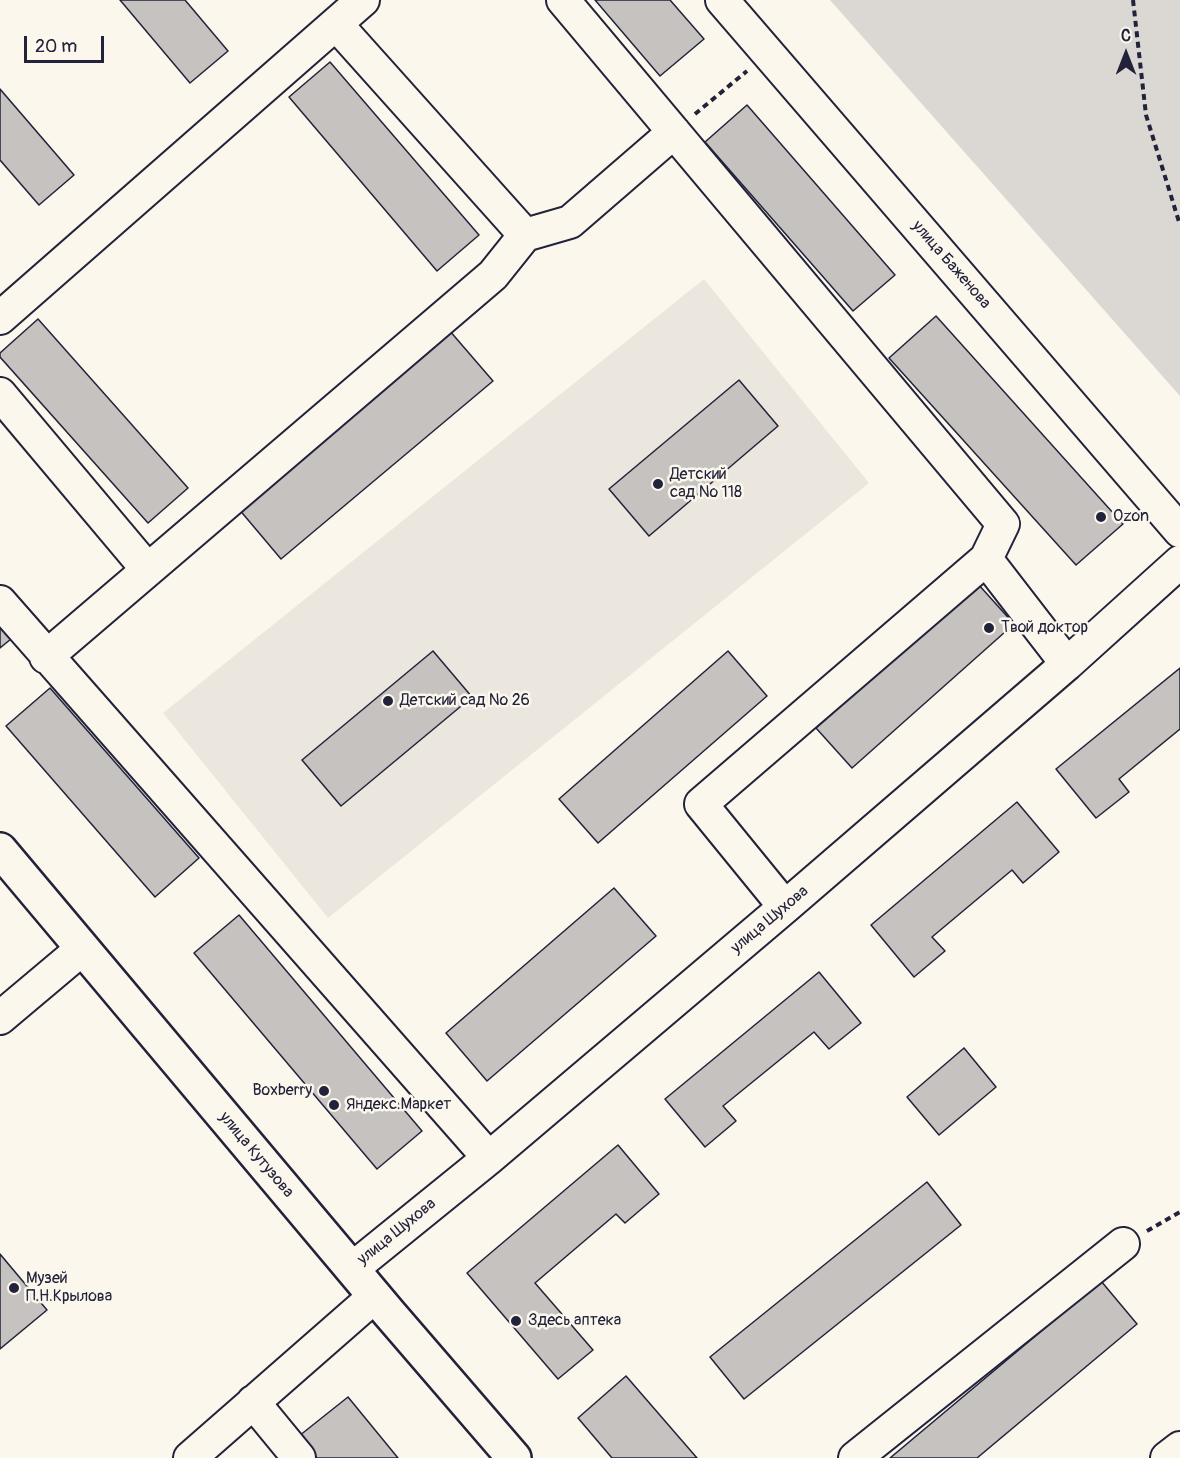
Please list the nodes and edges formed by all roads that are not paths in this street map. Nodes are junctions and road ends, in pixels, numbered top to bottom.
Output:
1 (363, 0) edge
2 (563, 0) edge
3 (722, 0) edge
4 (336, 24) junction
5 (674, 132) junction
6 (525, 235) junction
7 (0, 318) edge
8 (0, 394) edge
9 (1180, 531) edge
10 (986, 559) junction
11 (1180, 562) edge
12 (148, 570) junction
13 (0, 602) edge
14 (46, 657) junction
15 (1067, 664) junction
16 (0, 850) edge
17 (785, 907) junction
18 (82, 949) junction
19 (5, 1003) edge
20 (489, 1158) junction
21 (1123, 1244) road end
22 (352, 1269) junction
23 (375, 1296) junction
24 (253, 1402) junction
25 (1180, 1448) edge
26 (190, 1458) edge
27 (299, 1458) edge
28 (514, 1458) edge
29 (855, 1458) edge
30 (1167, 1458) edge

1 - 4 street
2 - 5 street
3 - 9 street, улица Баженова
4 - 6 street
4 - 7 street
5 - 6 street
5 - 10 street
6 - 12 street
8 - 12 street
10 - 15 street
10 - 17 street
11 - 15 street, улица Шухова
12 - 14 street
13 - 14 street
14 - 20 street
15 - 17 street, улица Шухова
16 - 18 main road, улица Кутузова
17 - 20 street, улица Шухова
18 - 19 street
18 - 22 main road, улица Кутузова
20 - 22 street, улица Шухова
21 - 29 street
22 - 23 main road, улица Кутузова
23 - 24 street
23 - 28 main road, улица Кутузова
24 - 26 street
24 - 27 street
25 - 30 street

